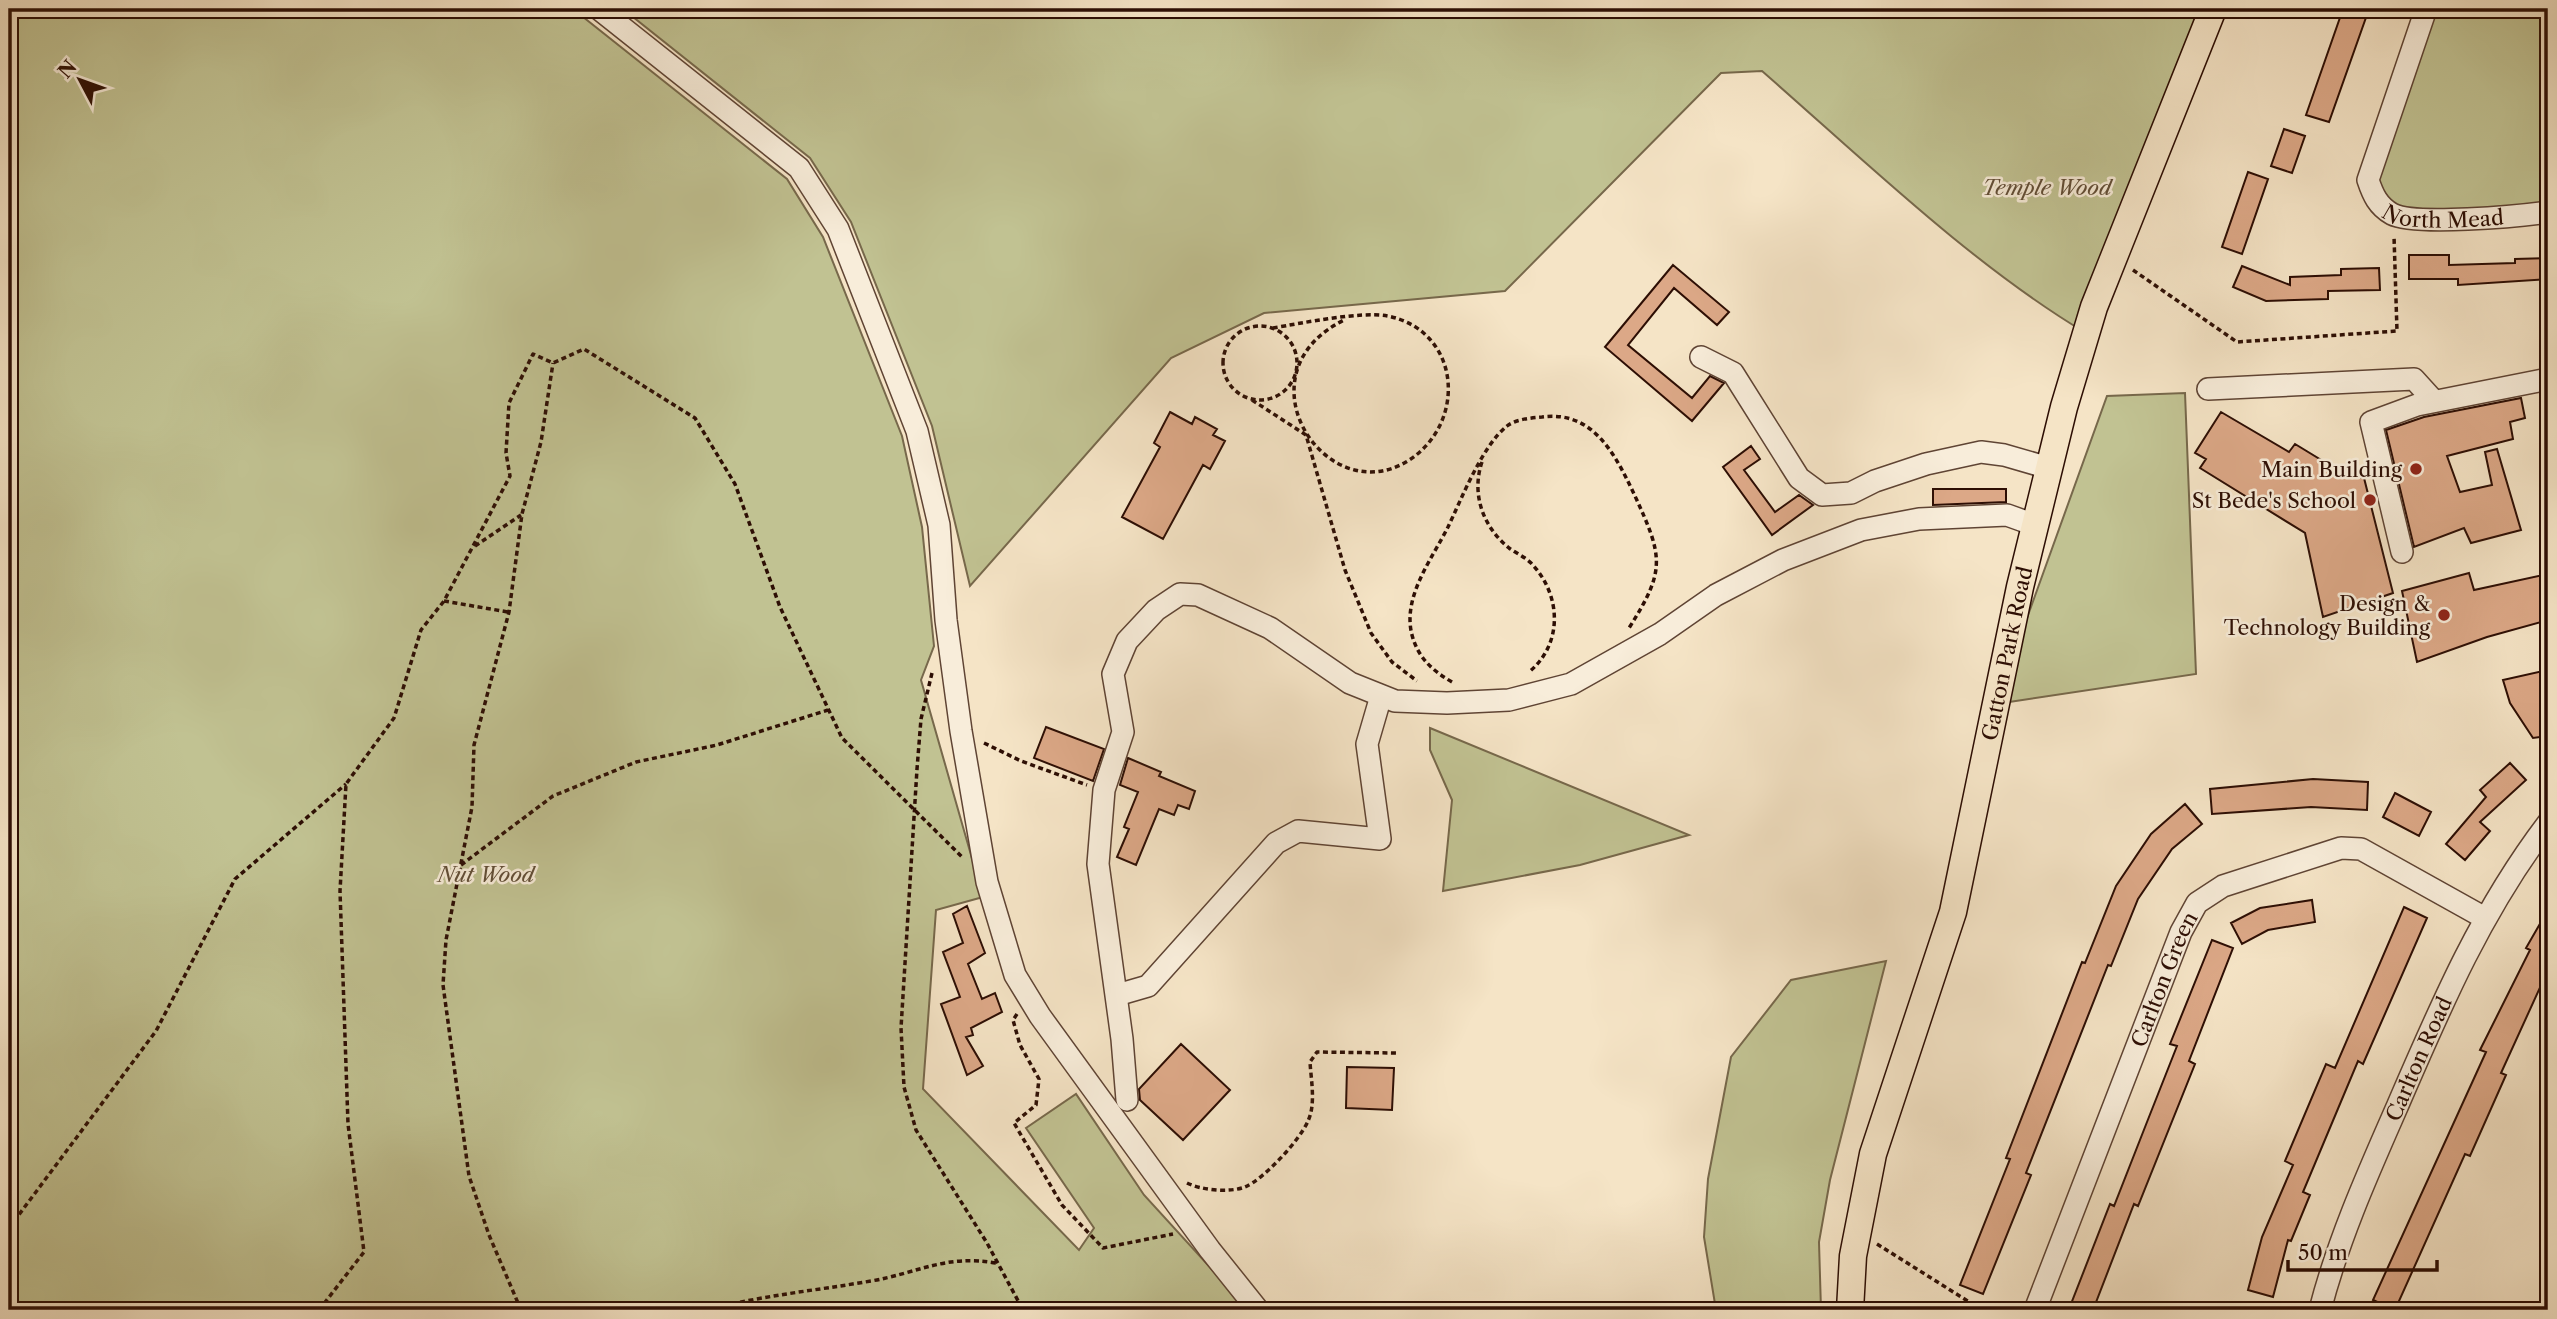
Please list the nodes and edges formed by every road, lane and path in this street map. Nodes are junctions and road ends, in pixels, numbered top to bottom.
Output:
1 (599, 9) edge
2 (2213, 9) edge
3 (2426, 9) edge
4 (2548, 212) edge
5 (2394, 215) junction
6 (2114, 257) junction
7 (1346, 319) junction
8 (1273, 328) junction
9 (1701, 357) dead end
10 (554, 363) junction
11 (1296, 372) junction
12 (2548, 379) edge
13 (2208, 389) dead end
14 (1252, 400) junction
15 (2434, 401) junction
16 (1307, 435) junction
17 (1482, 462) junction
18 (2049, 468) junction
19 (522, 514) junction
20 (2035, 525) junction
21 (473, 547) junction
22 (2402, 552) dead end
23 (444, 601) junction
24 (509, 612) junction
25 (1626, 632) dead end
26 (934, 667) dead end
27 (1526, 675) dead end
28 (1425, 685) dead end
29 (1458, 685) dead end
30 (1381, 696) junction
31 (828, 710) junction
32 (961, 731) junction
33 (346, 783) junction
34 (1104, 790) junction
35 (914, 810) junction
36 (2548, 822) edge
37 (461, 865) junction
38 (988, 882) junction
39 (2483, 917) junction
40 (1027, 995) junction
41 (1117, 995) junction
42 (1397, 1053) dead end
43 (1127, 1100) dead end
44 (1180, 1179) dead end
45 (9, 1228) edge
46 (1196, 1231) junction
47 (1858, 1231) junction
48 (1005, 1277) junction
49 (319, 1310) edge
50 (521, 1310) edge
51 (707, 1310) edge
52 (1023, 1310) edge
53 (1258, 1310) edge
54 (1850, 1310) edge
55 (1982, 1310) edge
56 (2035, 1310) edge
57 (2320, 1310) edge

1 - 32 street
2 - 6 main road, Gatton Park Road
3 - 5 street, North Mead
4 - 5 street, North Mead
5 - 6 path
6 - 18 main road, Gatton Park Road
7 - 8 path
7 - 11 path
7 - 16 path
8 - 11 path
8 - 14 path
9 - 18 street
10 - 19 path
10 - 21 path
10 - 31 path
11 - 14 path
11 - 16 path
12 - 15 street
13 - 15 street
14 - 16 path
15 - 22 street
16 - 28 path
17 - 25 path
17 - 27 path
17 - 29 path
18 - 20 main road, Gatton Park Road
19 - 21 path
19 - 24 path
20 - 30 street
20 - 47 main road, Gatton Park Road
21 - 23 path
23 - 24 path
23 - 33 path
24 - 37 path
26 - 35 path
30 - 34 street
30 - 41 street
31 - 35 path
31 - 37 path
32 - 34 path
32 - 38 street
33 - 45 path
33 - 49 path
34 - 41 street
35 - 38 path
35 - 48 path
36 - 39 street, Carlton Road
37 - 50 path
38 - 40 street
39 - 56 street, Carlton Green
39 - 57 street, Carlton Road
40 - 46 street
40 - 46 path
41 - 43 street
42 - 44 path
46 - 53 street
47 - 54 main road, Gatton Park Road
47 - 55 path
48 - 51 path
48 - 52 path

